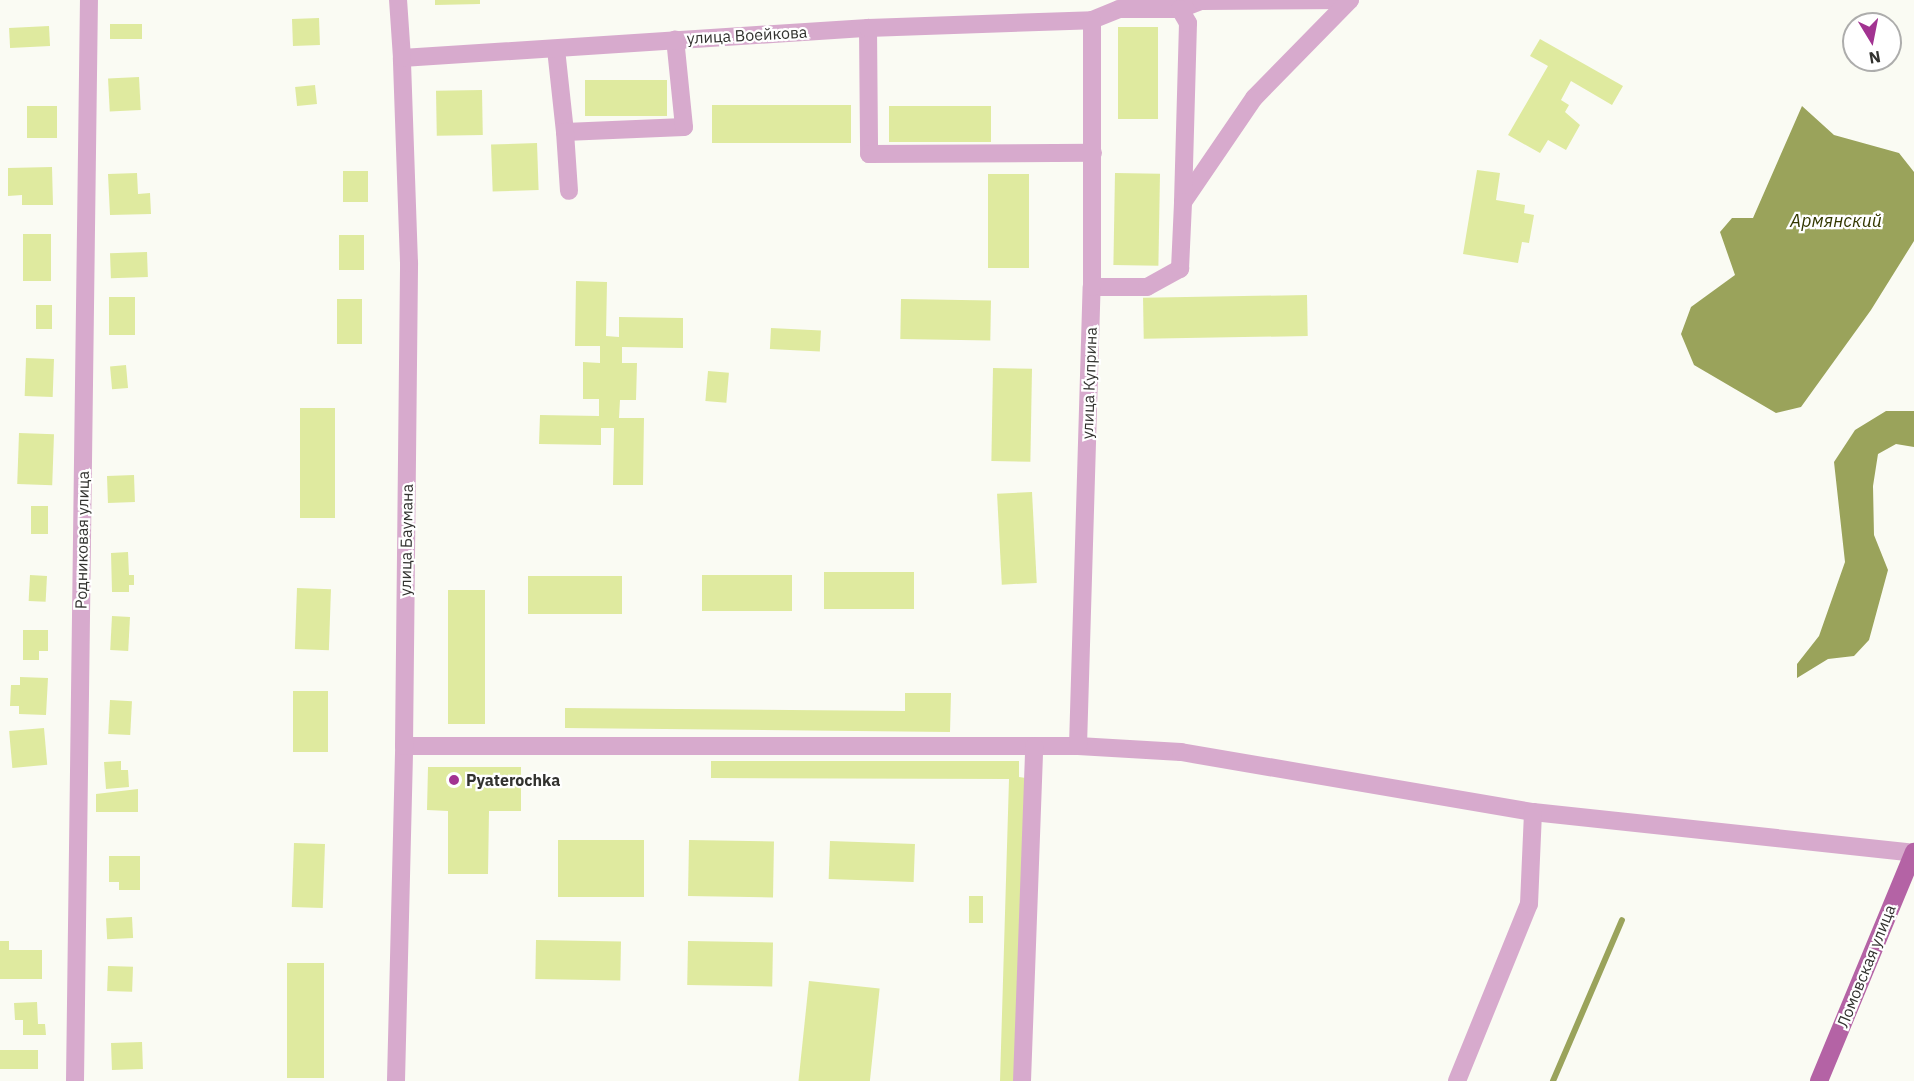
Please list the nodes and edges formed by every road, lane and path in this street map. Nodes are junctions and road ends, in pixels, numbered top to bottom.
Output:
1 (88, 0) edge
2 (398, 0) edge
3 (1180, 9) junction
4 (1092, 20) junction
5 (868, 28) junction
6 (675, 39) junction
7 (556, 49) junction
8 (402, 58) junction
9 (565, 132) junction
10 (1093, 153) junction
11 (569, 191) dead end
12 (1183, 202) junction
13 (1092, 287) junction
14 (404, 746) junction
15 (1034, 746) junction
16 (1078, 746) junction
17 (1533, 812) junction
18 (1914, 853) edge
19 (75, 1081) edge
20 (396, 1081) edge
21 (1022, 1081) edge
22 (1457, 1081) edge
23 (1819, 1081) edge

1 - 19 street, Родниковая улица
2 - 8 street, улица Баумана
3 - 4 street, улица Воейкова
3 - 12 street
3 - 12 street, улица Воейкова
4 - 5 street, улица Воейкова
4 - 10 street, улица Куприна
5 - 6 street, улица Воейкова
5 - 10 street
6 - 7 street, улица Воейкова
6 - 9 street
7 - 8 street, улица Воейкова
7 - 9 street
8 - 14 street, улица Баумана
9 - 11 street
10 - 13 street, улица Куприна
12 - 13 street
13 - 16 street, улица Куприна
14 - 15 street
14 - 20 street, улица Баумана
15 - 16 street
15 - 21 street
16 - 17 street
17 - 18 street
17 - 22 street
18 - 23 main road, Ломовская улица

